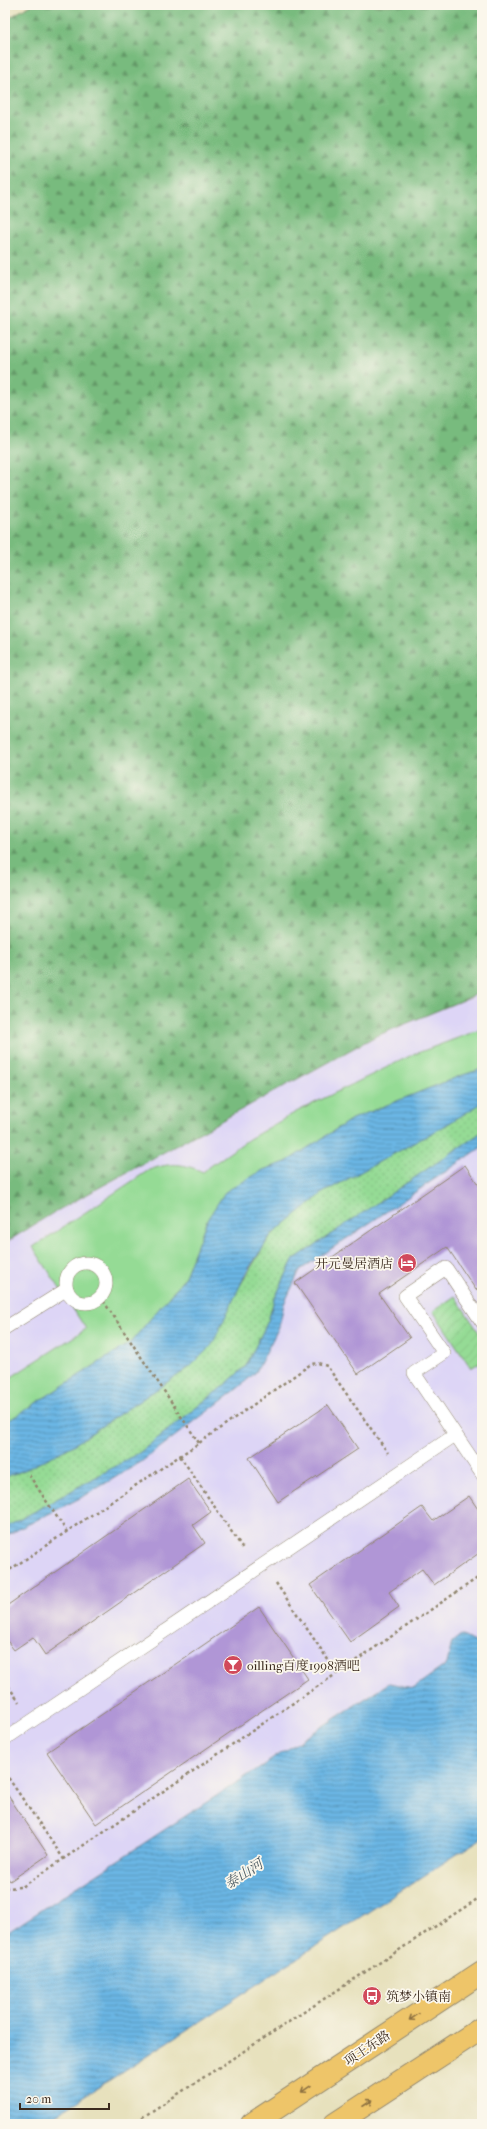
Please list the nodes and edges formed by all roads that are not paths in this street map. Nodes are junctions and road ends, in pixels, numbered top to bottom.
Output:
1 (66, 1288) junction
2 (482, 1322) edge
3 (5, 1328) edge
4 (455, 1435) junction
5 (482, 1474) edge
6 (5, 1738) edge
7 (482, 1972) edge
8 (482, 2028) edge
9 (252, 2124) edge
10 (335, 2124) edge

1 - 1 lane
1 - 3 lane
2 - 4 lane
4 - 5 lane
4 - 6 lane
7 -> 9 main road, 项王东路
10 -> 8 main road

